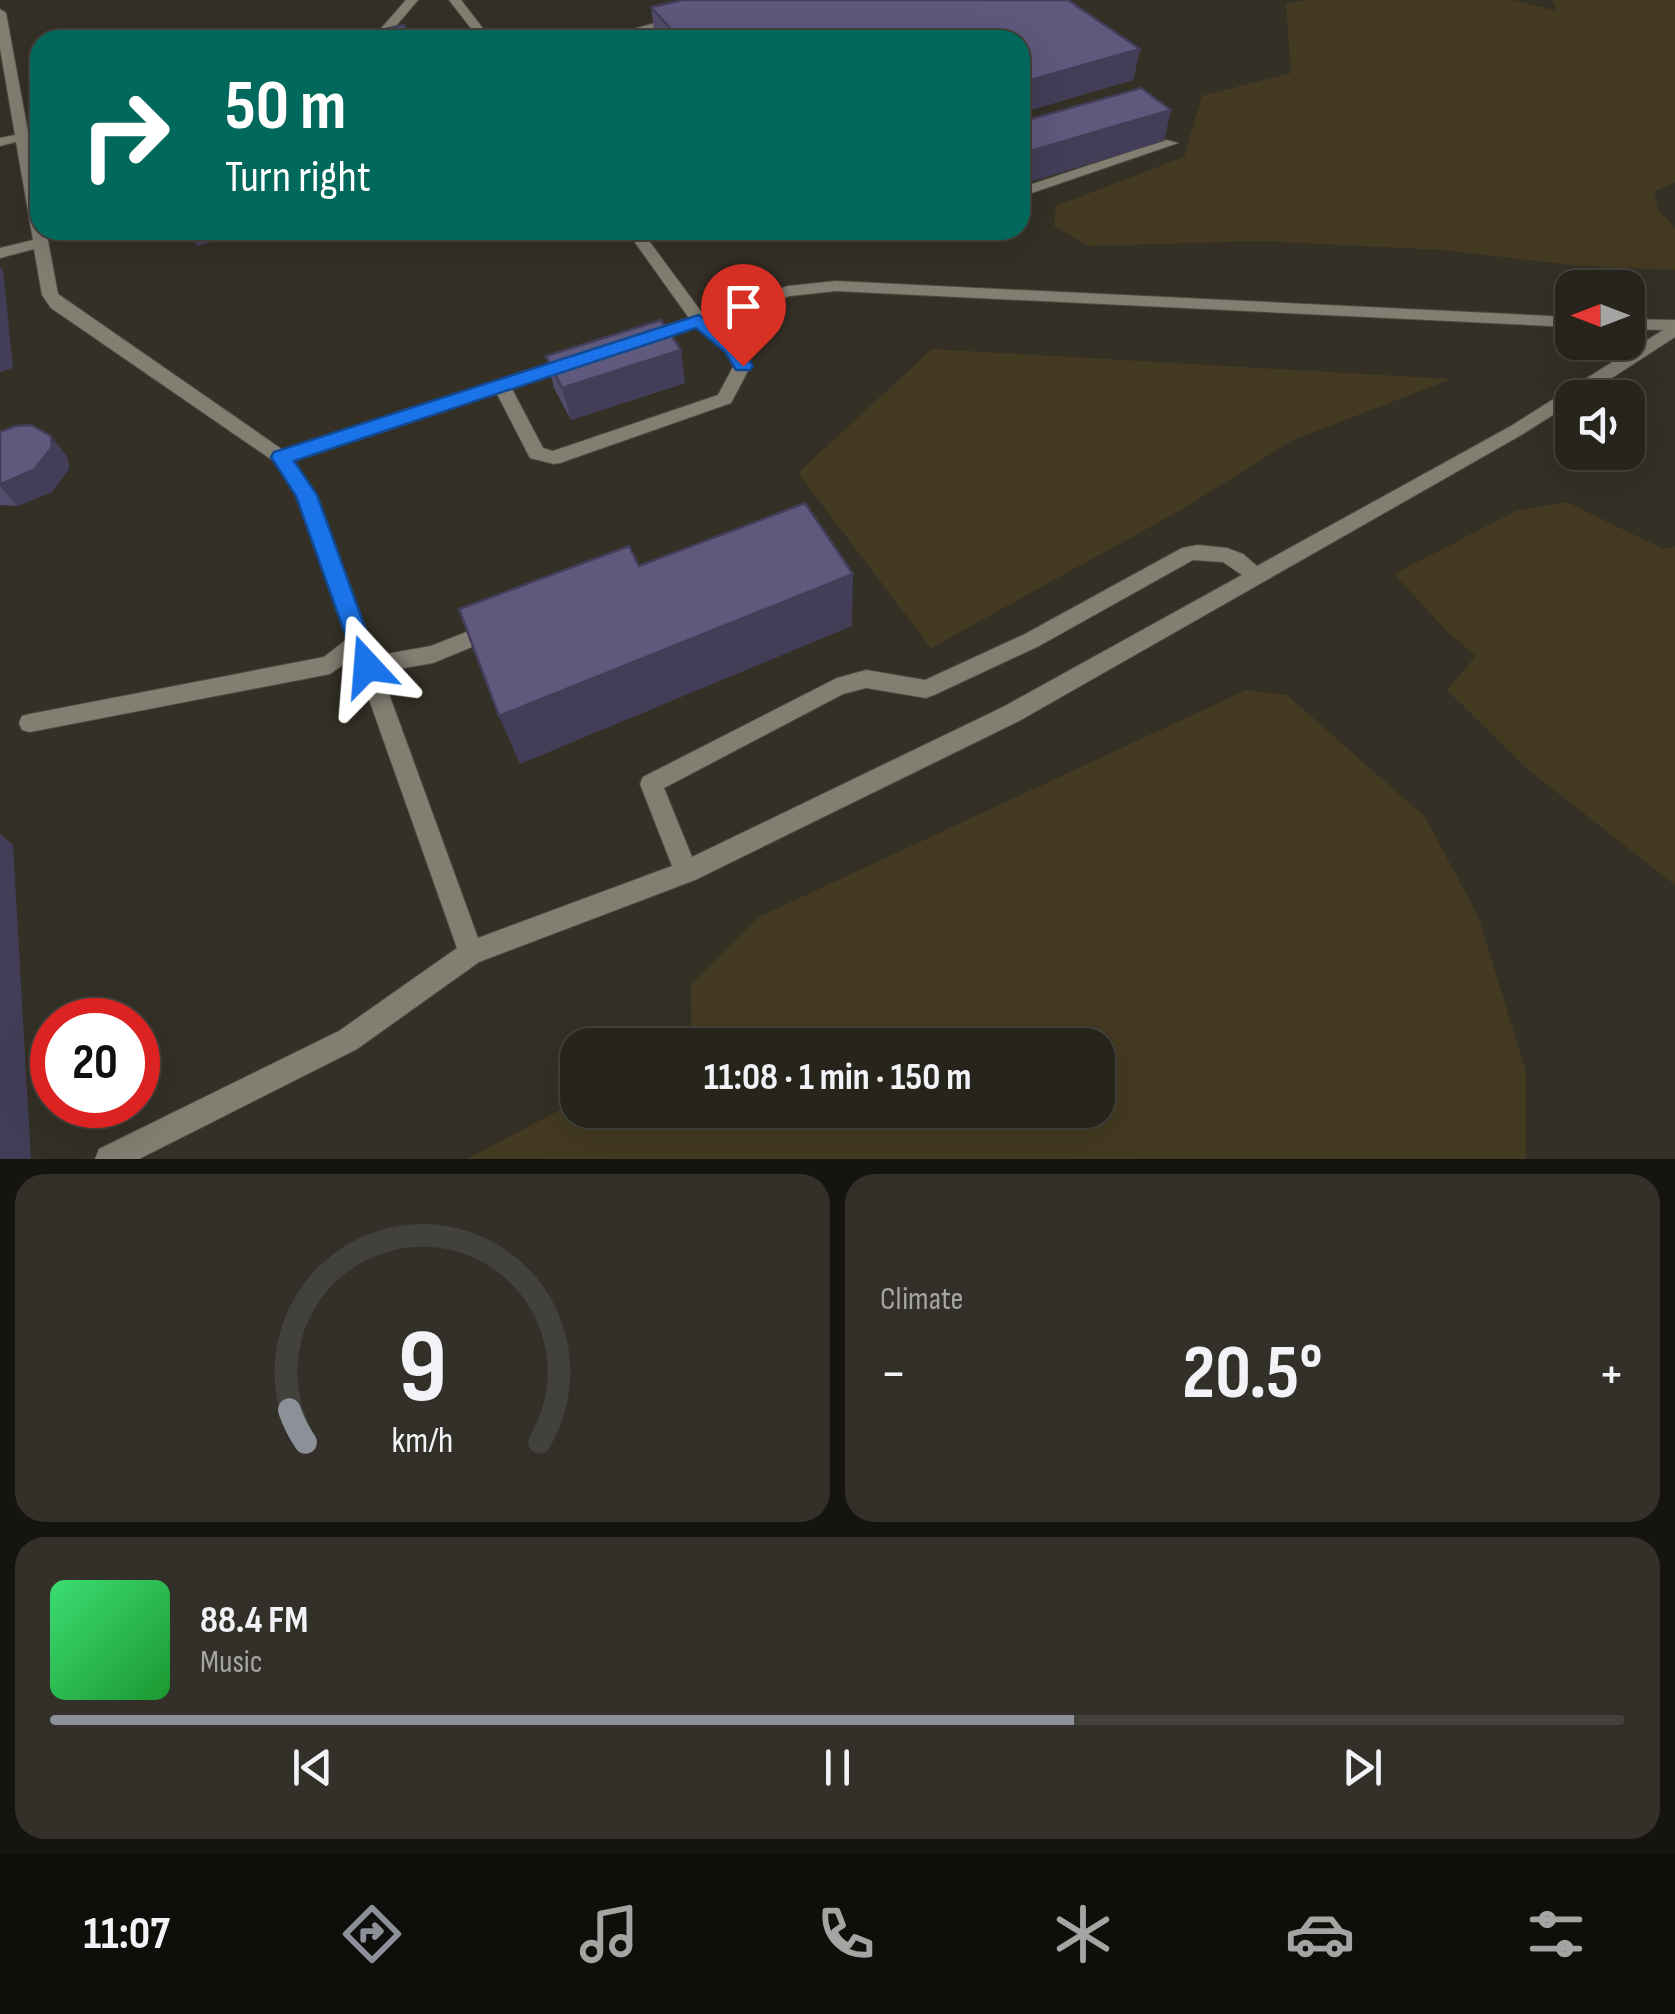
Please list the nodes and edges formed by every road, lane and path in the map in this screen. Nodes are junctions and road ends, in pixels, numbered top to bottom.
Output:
1 (412, 0) edge
2 (455, 0) edge
3 (0, 13) edge
4 (690, 18) edge
5 (386, 30) edge
6 (478, 30) edge
7 (641, 30) edge
8 (30, 127) edge
9 (30, 135) edge
10 (0, 142) edge
11 (1171, 143) dead end
12 (1030, 190) edge
13 (640, 240) edge
14 (42, 242) joint
15 (0, 252) edge
16 (699, 320) junction
17 (1555, 321) edge
18 (1645, 325) edge
19 (1675, 328) edge
20 (628, 344) edge
21 (592, 357) edge
22 (502, 387) junction
23 (281, 457) junction
24 (1255, 579) junction
25 (523, 618) edge
26 (359, 640) junction
27 (367, 666) junction
28 (30, 723) dead end
29 (686, 872) junction
30 (471, 952) junction
31 (109, 1159) edge

1 - 5 lane
2 - 6 lane
3 - 8 lane
4 - 7 lane
9 - 10 lane
11 - 12 lane
13 - 16 lane
14 - 15 lane
14 - 23 lane
16 - 17 lane
16 - 20 lane
16 - 22 lane
18 - 19 lane
19 - 24 lane
21 - 22 lane
22 - 23 lane
23 - 26 lane
24 - 29 lane
24 - 29 lane
25 - 27 lane
26 - 27 lane
26 - 28 lane
27 - 30 lane
29 - 30 lane
30 - 31 lane

